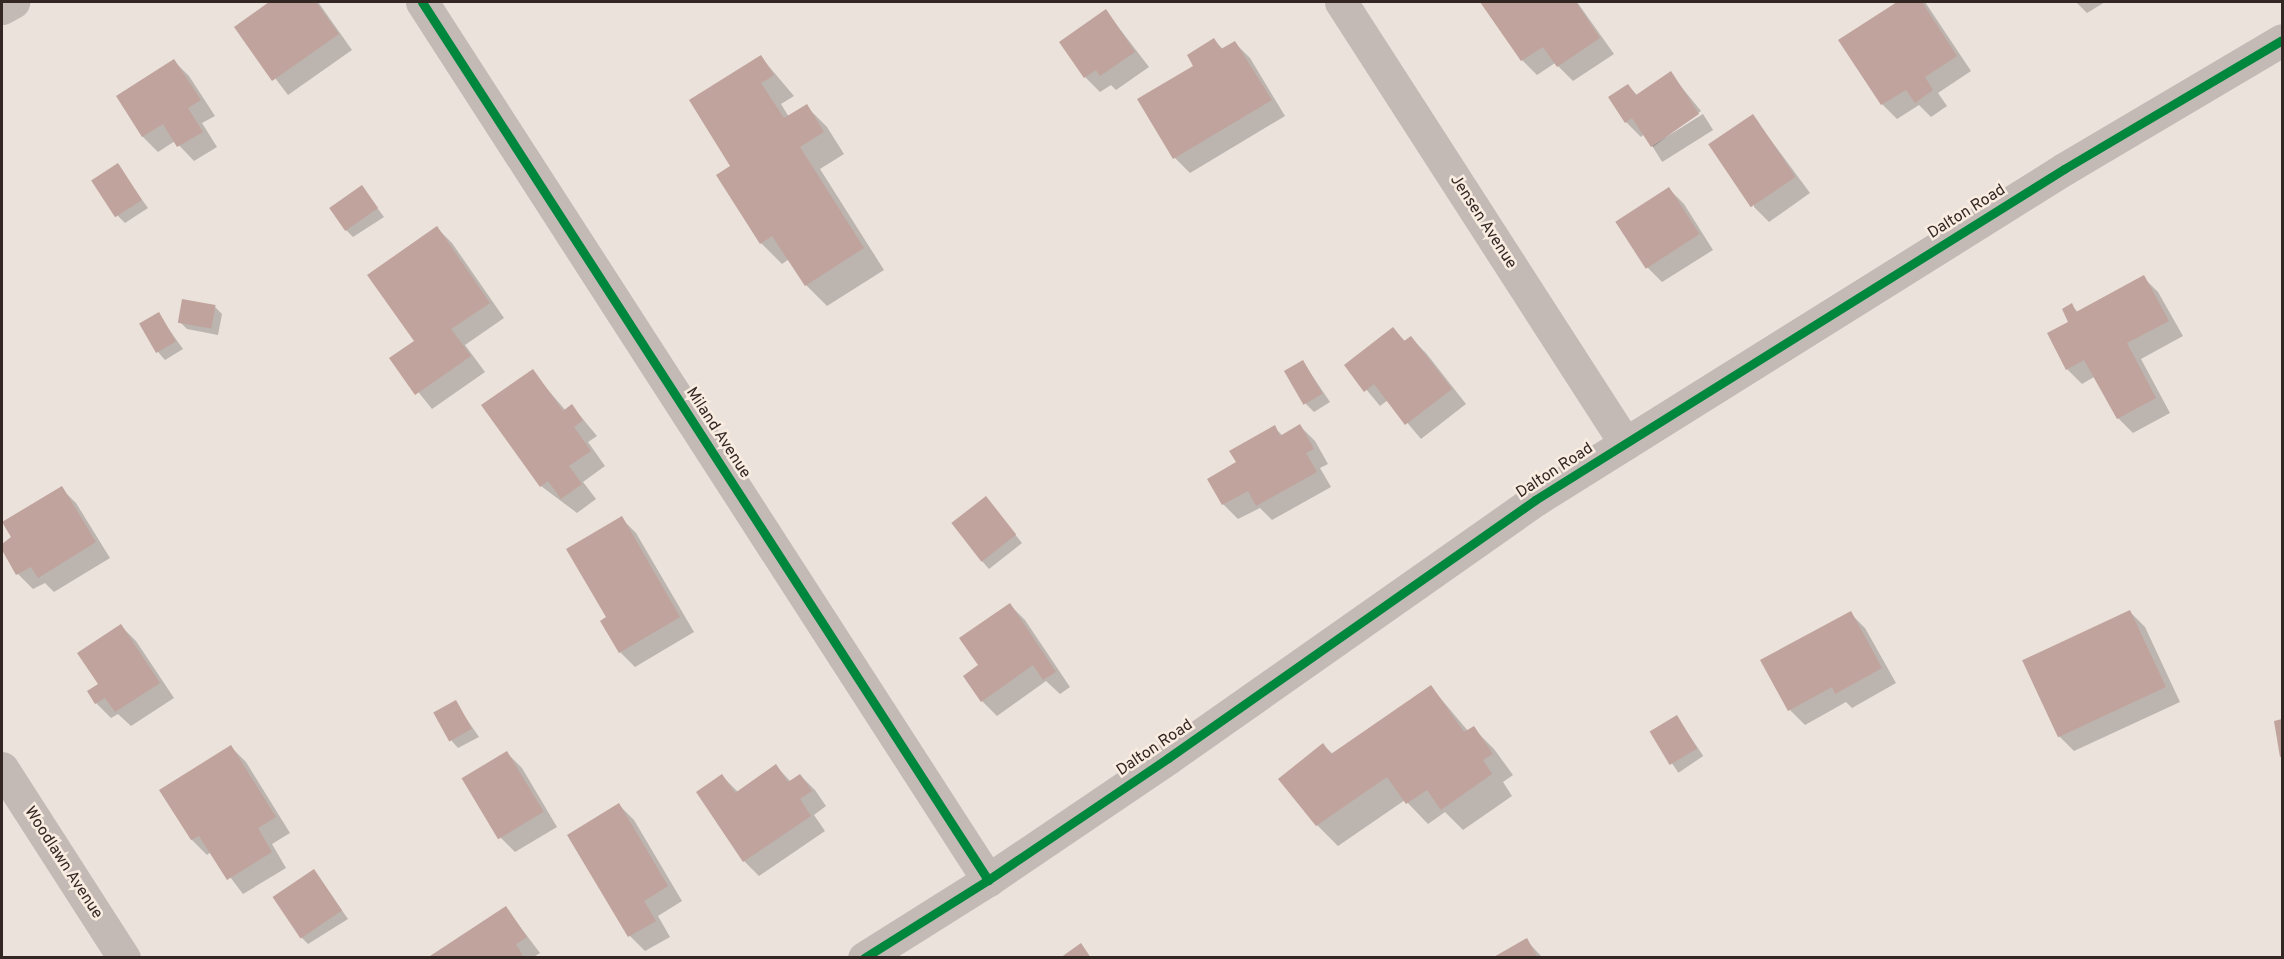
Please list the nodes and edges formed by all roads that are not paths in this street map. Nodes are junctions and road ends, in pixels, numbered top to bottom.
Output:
1 (13, 2) edge
2 (422, 2) edge
3 (1341, 2) edge
4 (2, 8) edge
5 (2283, 40) edge
6 (1626, 443) junction
7 (2, 768) edge
8 (988, 880) junction
9 (124, 957) edge
10 (864, 957) edge

1 - 4 street
2 - 8 street, Miland Avenue
3 - 6 street, Jensen Avenue
5 - 6 street, Dalton Road
6 - 8 street, Dalton Road
7 - 9 street, Woodlawn Avenue
8 - 10 street, Dalton Road

